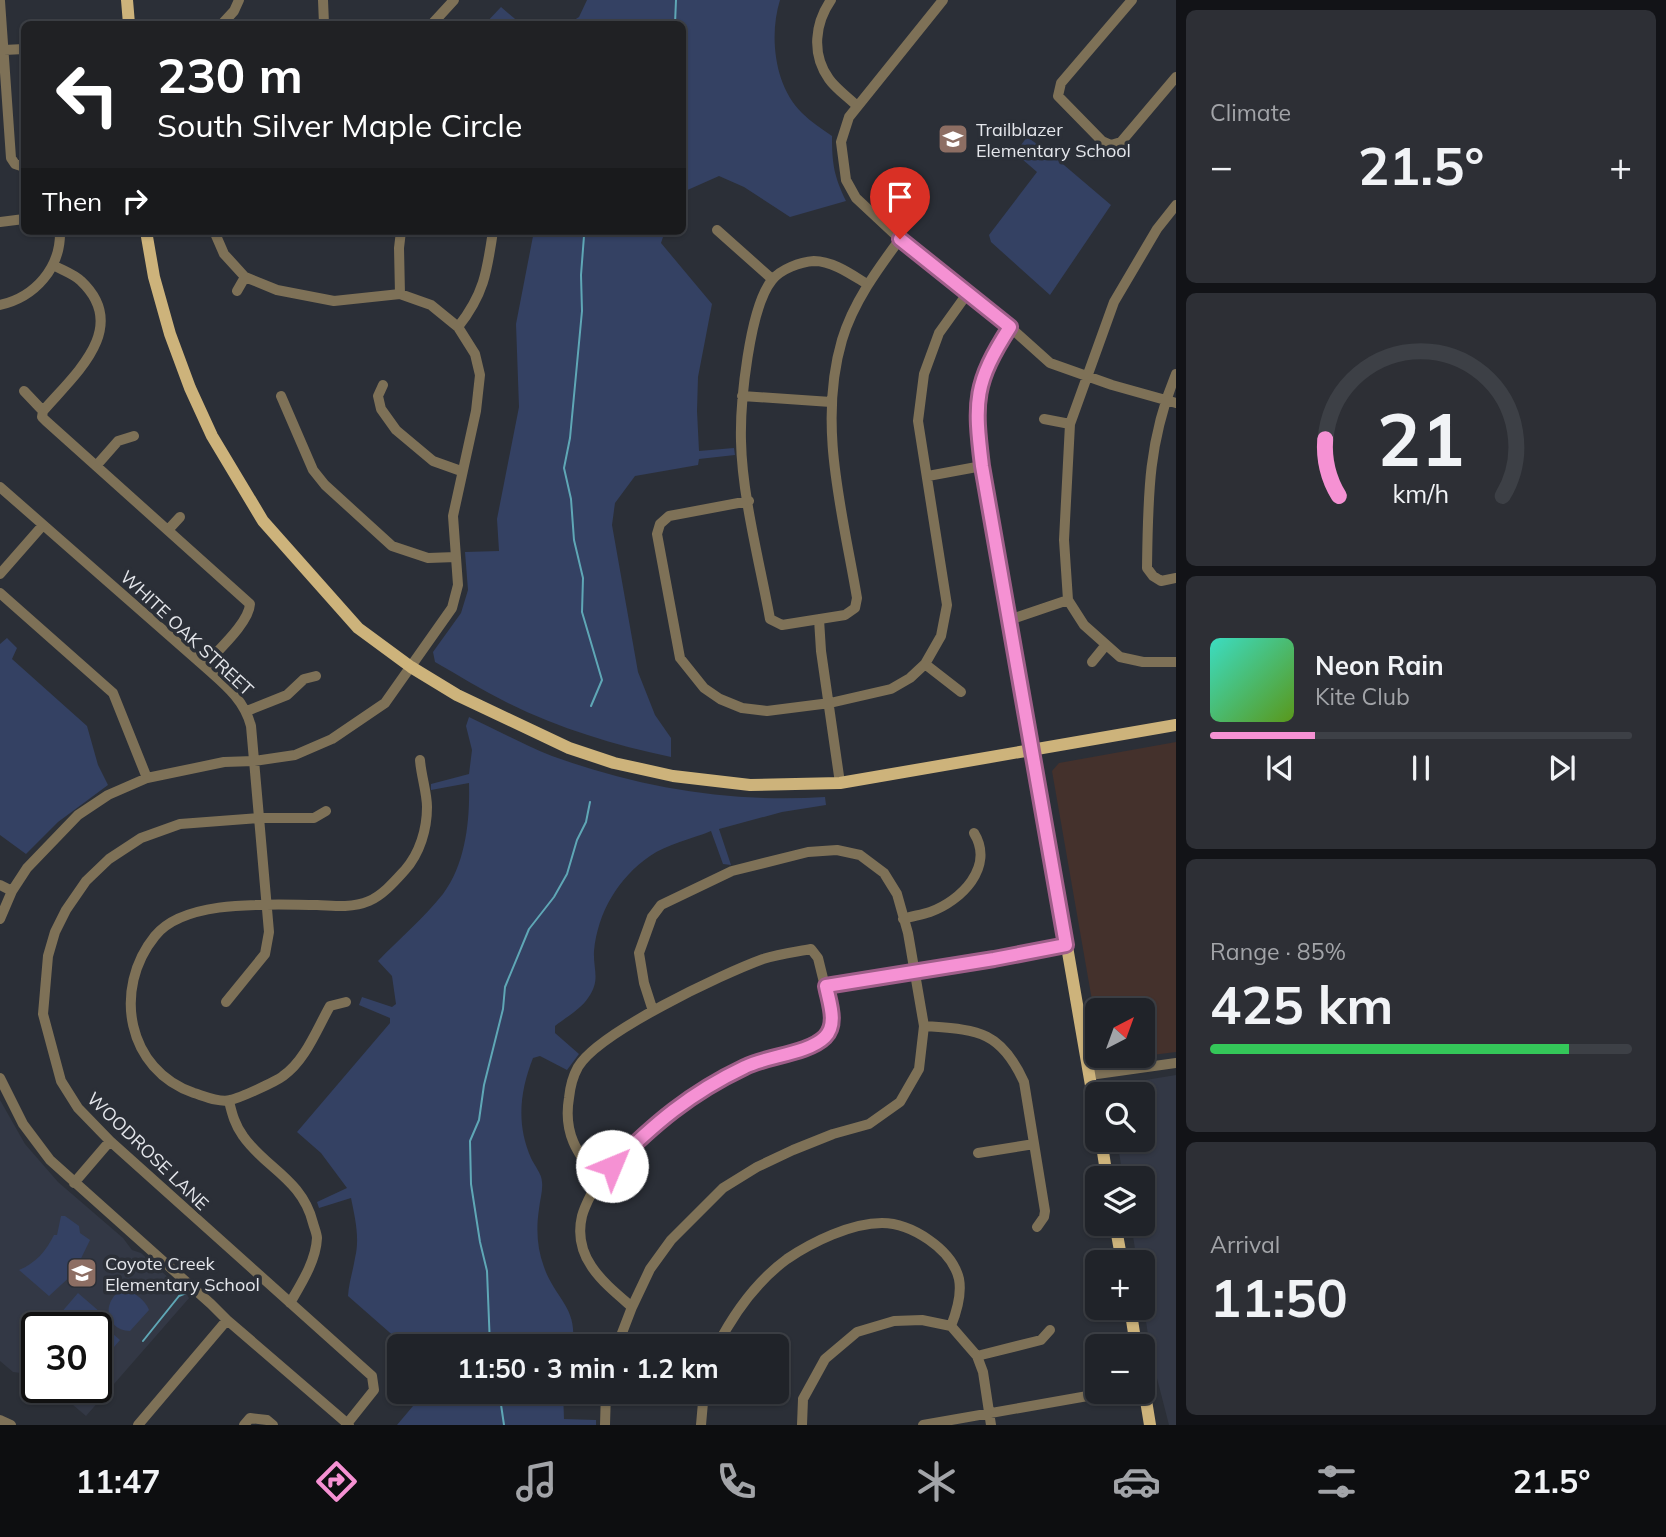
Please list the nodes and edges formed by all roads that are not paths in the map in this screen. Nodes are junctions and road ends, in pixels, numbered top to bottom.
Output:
1 (127, 0) edge
2 (239, 0) edge
3 (323, 0) edge
4 (454, 0) edge
5 (831, 0) edge
6 (943, 0) edge
7 (1132, 0) edge
8 (0, 1) edge
9 (129, 21) edge
10 (225, 21) edge
11 (324, 21) edge
12 (435, 21) edge
13 (21, 49) edge
14 (4, 50) junction
15 (1176, 77) edge
16 (857, 106) junction
17 (21, 166) edge
18 (1176, 205) edge
19 (21, 219) edge
20 (0, 222) edge
21 (717, 230) dead end
22 (60, 235) edge
23 (147, 235) edge
24 (216, 235) edge
25 (401, 235) edge
26 (492, 235) edge
27 (900, 239) junction
28 (53, 265) junction
29 (245, 277) junction
30 (772, 279) junction
31 (867, 284) junction
32 (237, 291) dead end
33 (400, 294) junction
34 (967, 294) junction
35 (0, 305) edge
36 (457, 327) junction
37 (1010, 327) junction
38 (1176, 374) edge
39 (1086, 376) junction
40 (383, 385) dead end
41 (24, 391) dead end
42 (281, 396) dead end
43 (742, 396) junction
44 (1165, 400) junction
45 (831, 402) junction
46 (1176, 403) edge
47 (43, 411) junction
48 (1044, 419) dead end
49 (1070, 424) junction
50 (134, 436) dead end
51 (96, 466) junction
52 (982, 466) junction
53 (461, 471) junction
54 (928, 476) junction
55 (0, 487) edge
56 (749, 501) junction
57 (180, 517) dead end
58 (43, 525) junction
59 (168, 530) junction
60 (456, 557) junction
61 (0, 574) edge
62 (1176, 578) edge
63 (0, 593) edge
64 (1068, 600) junction
65 (819, 619) junction
66 (1009, 620) junction
67 (1105, 646) junction
68 (1092, 662) dead end
69 (1176, 662) edge
70 (925, 664) junction
71 (204, 666) junction
72 (411, 667) junction
73 (316, 676) dead end
74 (961, 692) dead end
75 (830, 704) junction
76 (247, 711) junction
77 (1176, 725) edge
78 (1033, 750) junction
79 (420, 760) dead end
80 (254, 761) junction
81 (147, 778) junction
82 (840, 783) junction
83 (326, 811) dead end
84 (259, 818) junction
85 (974, 833) dead end
86 (0, 886) edge
87 (12, 891) junction
88 (266, 905) junction
89 (0, 919) edge
90 (903, 919) junction
91 (1066, 945) junction
92 (914, 971) junction
93 (826, 986) junction
94 (226, 1002) dead end
95 (346, 1002) dead end
96 (653, 1011) junction
97 (924, 1026) junction
98 (1176, 1063) edge
99 (1090, 1075) junction
100 (0, 1082) edge
101 (1091, 1082) edge
102 (229, 1101) junction
103 (110, 1141) junction
104 (1034, 1143) junction
105 (978, 1153) dead end
106 (598, 1181) junction
107 (74, 1183) junction
108 (1037, 1227) dead end
109 (290, 1303) junction
110 (632, 1307) junction
111 (227, 1320) junction
112 (951, 1326) junction
113 (1050, 1330) dead end
114 (622, 1334) edge
115 (723, 1334) edge
116 (977, 1356) junction
117 (1085, 1396) edge
118 (606, 1404) edge
119 (703, 1404) edge
120 (1146, 1404) edge
121 (990, 1412) junction
122 (0, 1420) edge
123 (347, 1424) edge
124 (11, 1425) edge
125 (138, 1425) edge
126 (244, 1425) edge
127 (272, 1425) edge
128 (605, 1425) edge
129 (701, 1425) edge
130 (802, 1425) edge
131 (923, 1425) edge
132 (991, 1425) edge
133 (1150, 1425) edge

1 - 9 main road
2 - 10 street
3 - 11 street
4 - 12 street
5 - 16 street
6 - 16 street
7 - 15 street
8 - 14 street
13 - 14 street
14 - 17 street
16 - 27 street
18 - 39 street
19 - 20 street
21 - 30 street
22 - 28 street
23 - 72 main road
24 - 29 street
25 - 33 street
26 - 36 street
27 - 31 street
27 - 34 street
28 - 35 street
28 - 47 street
29 - 32 street
29 - 33 street
30 - 31 street
30 - 43 street
31 - 45 street
33 - 36 street
34 - 37 street
34 - 54 street
36 - 53 street
37 - 39 street
37 - 52 street
38 - 44 street
39 - 44 street
39 - 49 street
40 - 53 street
41 - 47 street
42 - 60 street
43 - 45 street
43 - 56 street
44 - 46 street
44 - 62 street
45 - 65 street
47 - 51 street
48 - 49 street
49 - 64 street
50 - 51 street
51 - 59 street
52 - 54 street
52 - 66 street
53 - 60 street
54 - 70 street
55 - 58 street, WHITE OAK STREET
56 - 65 street
56 - 75 street
57 - 59 street
58 - 61 street
58 - 71 street, WHITE OAK STREET
59 - 71 street
60 - 72 street
63 - 81 street
64 - 66 street
64 - 67 street
65 - 75 street
66 - 78 street
67 - 68 street
67 - 69 street
70 - 74 street
70 - 75 street
71 - 76 street, WHITE OAK STREET
72 - 80 street
72 - 82 main road
73 - 76 street
75 - 82 street
76 - 80 street, WHITE OAK STREET
77 - 78 main road
78 - 82 main road
78 - 91 main road
79 - 88 street
80 - 81 street
80 - 84 street, WHITE OAK STREET
81 - 87 street
83 - 84 street, WOODROSE LANE
84 - 88 street, WHITE OAK STREET
84 - 103 street, WOODROSE LANE
85 - 90 street
86 - 87 street
87 - 89 street
88 - 94 street, WHITE OAK STREET
88 - 102 street
90 - 92 street
90 - 96 street
91 - 92 street
91 - 99 main road
92 - 93 street
92 - 97 street
93 - 96 street
93 - 106 street
95 - 102 street
96 - 106 street
97 - 104 street
97 - 110 street
98 - 99 street
99 - 101 main road
100 - 107 street
102 - 109 street
103 - 107 street
103 - 109 street, WOODROSE LANE
104 - 105 street
104 - 108 street
106 - 110 street
107 - 111 street
109 - 123 street, WOODROSE LANE
110 - 114 street
111 - 123 street
111 - 125 street
112 - 115 street
112 - 116 street
112 - 130 street
113 - 116 street
116 - 121 street
117 - 121 street
118 - 128 street
119 - 129 street
120 - 133 main road
121 - 131 street
121 - 132 street
122 - 124 street
126 - 127 street

